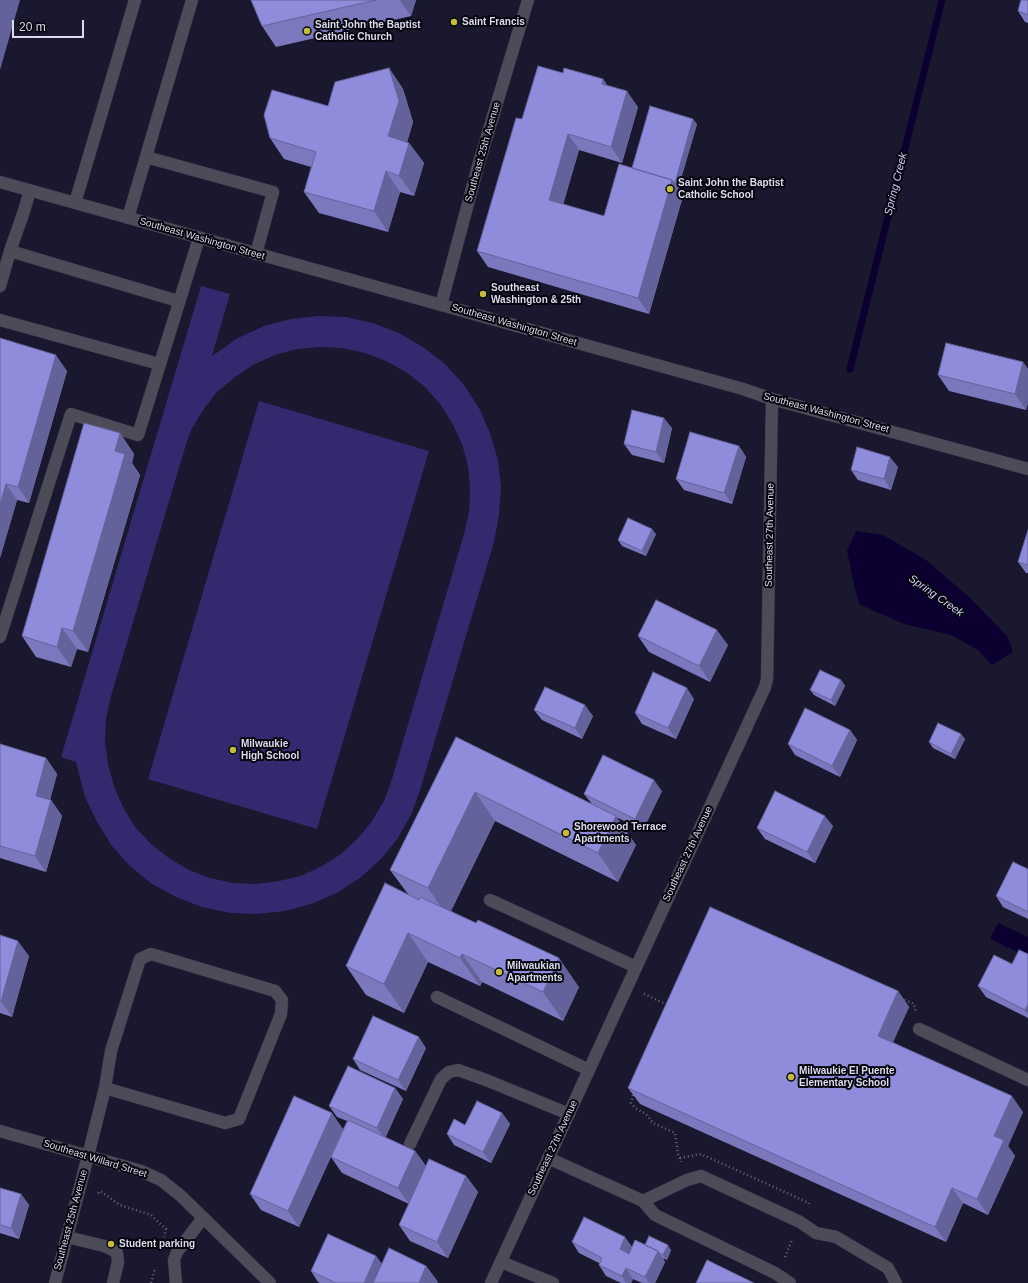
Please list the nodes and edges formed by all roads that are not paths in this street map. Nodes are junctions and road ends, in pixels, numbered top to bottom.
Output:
1 (135, 0) edge
2 (192, 0) edge
3 (528, 0) edge
4 (146, 157) junction
5 (0, 182) edge
6 (30, 191) junction
7 (75, 203) junction
8 (128, 218) junction
9 (198, 238) junction
10 (10, 252) junction
11 (256, 254) junction
12 (0, 286) edge
13 (178, 301) junction
14 (441, 305) junction
15 (0, 320) edge
16 (159, 364) junction
17 (772, 399) junction
18 (1028, 469) edge
19 (0, 637) edge
20 (490, 900) dead end
21 (636, 967) junction
22 (437, 997) dead end
23 (919, 1029) dead end
24 (589, 1070) junction
25 (1028, 1080) edge
26 (105, 1088) junction
27 (569, 1114) junction
28 (0, 1131) edge
29 (410, 1144) dead end
30 (88, 1156) junction
31 (548, 1158) junction
32 (643, 1201) junction
33 (203, 1218) junction
34 (67, 1237) junction
35 (501, 1262) junction
36 (55, 1283) edge
37 (113, 1283) edge
38 (176, 1283) edge
39 (270, 1283) edge
40 (492, 1283) edge
41 (553, 1283) edge
42 (790, 1283) edge
43 (896, 1283) edge

1 - 7 street
2 - 4 street
3 - 14 street, Southeast 25th Avenue
4 - 8 street
4 - 11 street
5 - 6 street, Southeast Washington Street
6 - 7 street, Southeast Washington Street
6 - 10 street
7 - 8 street, Southeast Washington Street
8 - 9 street, Southeast Washington Street
9 - 11 street, Southeast Washington Street
9 - 13 street
10 - 12 street
10 - 13 street
11 - 14 street, Southeast Washington Street
13 - 16 street
14 - 17 street, Southeast Washington Street
15 - 16 street
16 - 19 street
17 - 18 street, Southeast Washington Street
17 - 21 street, Southeast 27th Avenue
20 - 21 street
21 - 24 street, Southeast 27th Avenue
22 - 24 street
23 - 25 street
24 - 27 street, Southeast 27th Avenue
26 - 26 street, Southeast 25th Avenue
26 - 30 street, Southeast 25th Avenue
27 - 29 street
27 - 31 street, Southeast 27th Avenue
28 - 30 street, Southeast Willard Street
30 - 33 street, Southeast Willard Street
30 - 34 street, Southeast 25th Avenue
31 - 32 street
31 - 35 street, Southeast 27th Avenue
32 - 42 street
32 - 43 street
33 - 38 street
33 - 39 street, Southeast Willard Street
34 - 36 street, Southeast 25th Avenue
34 - 37 street
35 - 40 street, Southeast 27th Avenue
35 - 41 street

